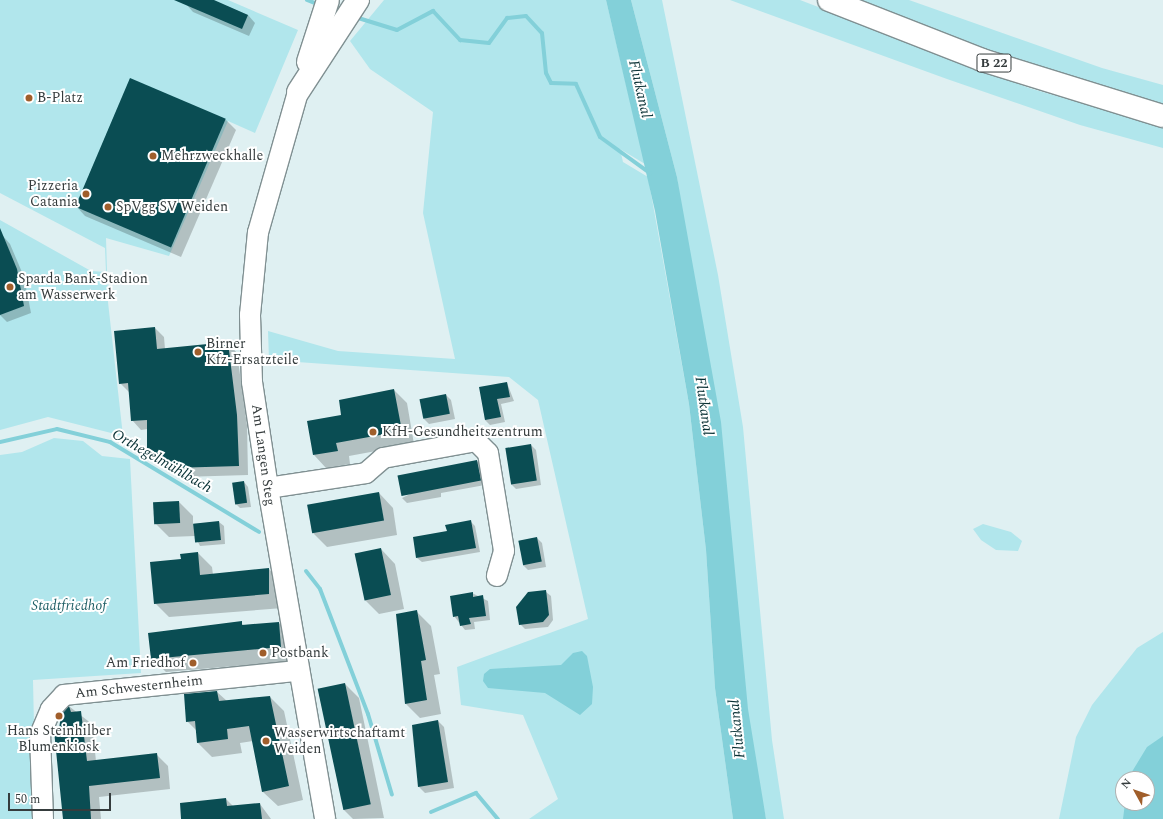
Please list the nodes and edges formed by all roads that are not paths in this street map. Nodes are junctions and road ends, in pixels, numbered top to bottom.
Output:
1 (328, 0) edge
2 (358, 0) edge
3 (829, 0) edge
4 (320, 46) junction
5 (298, 92) joint
6 (1163, 116) edge
7 (268, 488) junction
8 (497, 576) dead end
9 (297, 671) junction
10 (43, 819) edge
11 (325, 819) edge

1 - 4 main road
2 - 4 main road
3 - 6 main road, B 22
4 - 5 main road
5 - 7 street, Am Langen Steg
7 - 8 street
7 - 9 street, Am Langen Steg
9 - 10 street, Am Schwesternheim
9 - 11 street, Am Langen Steg

